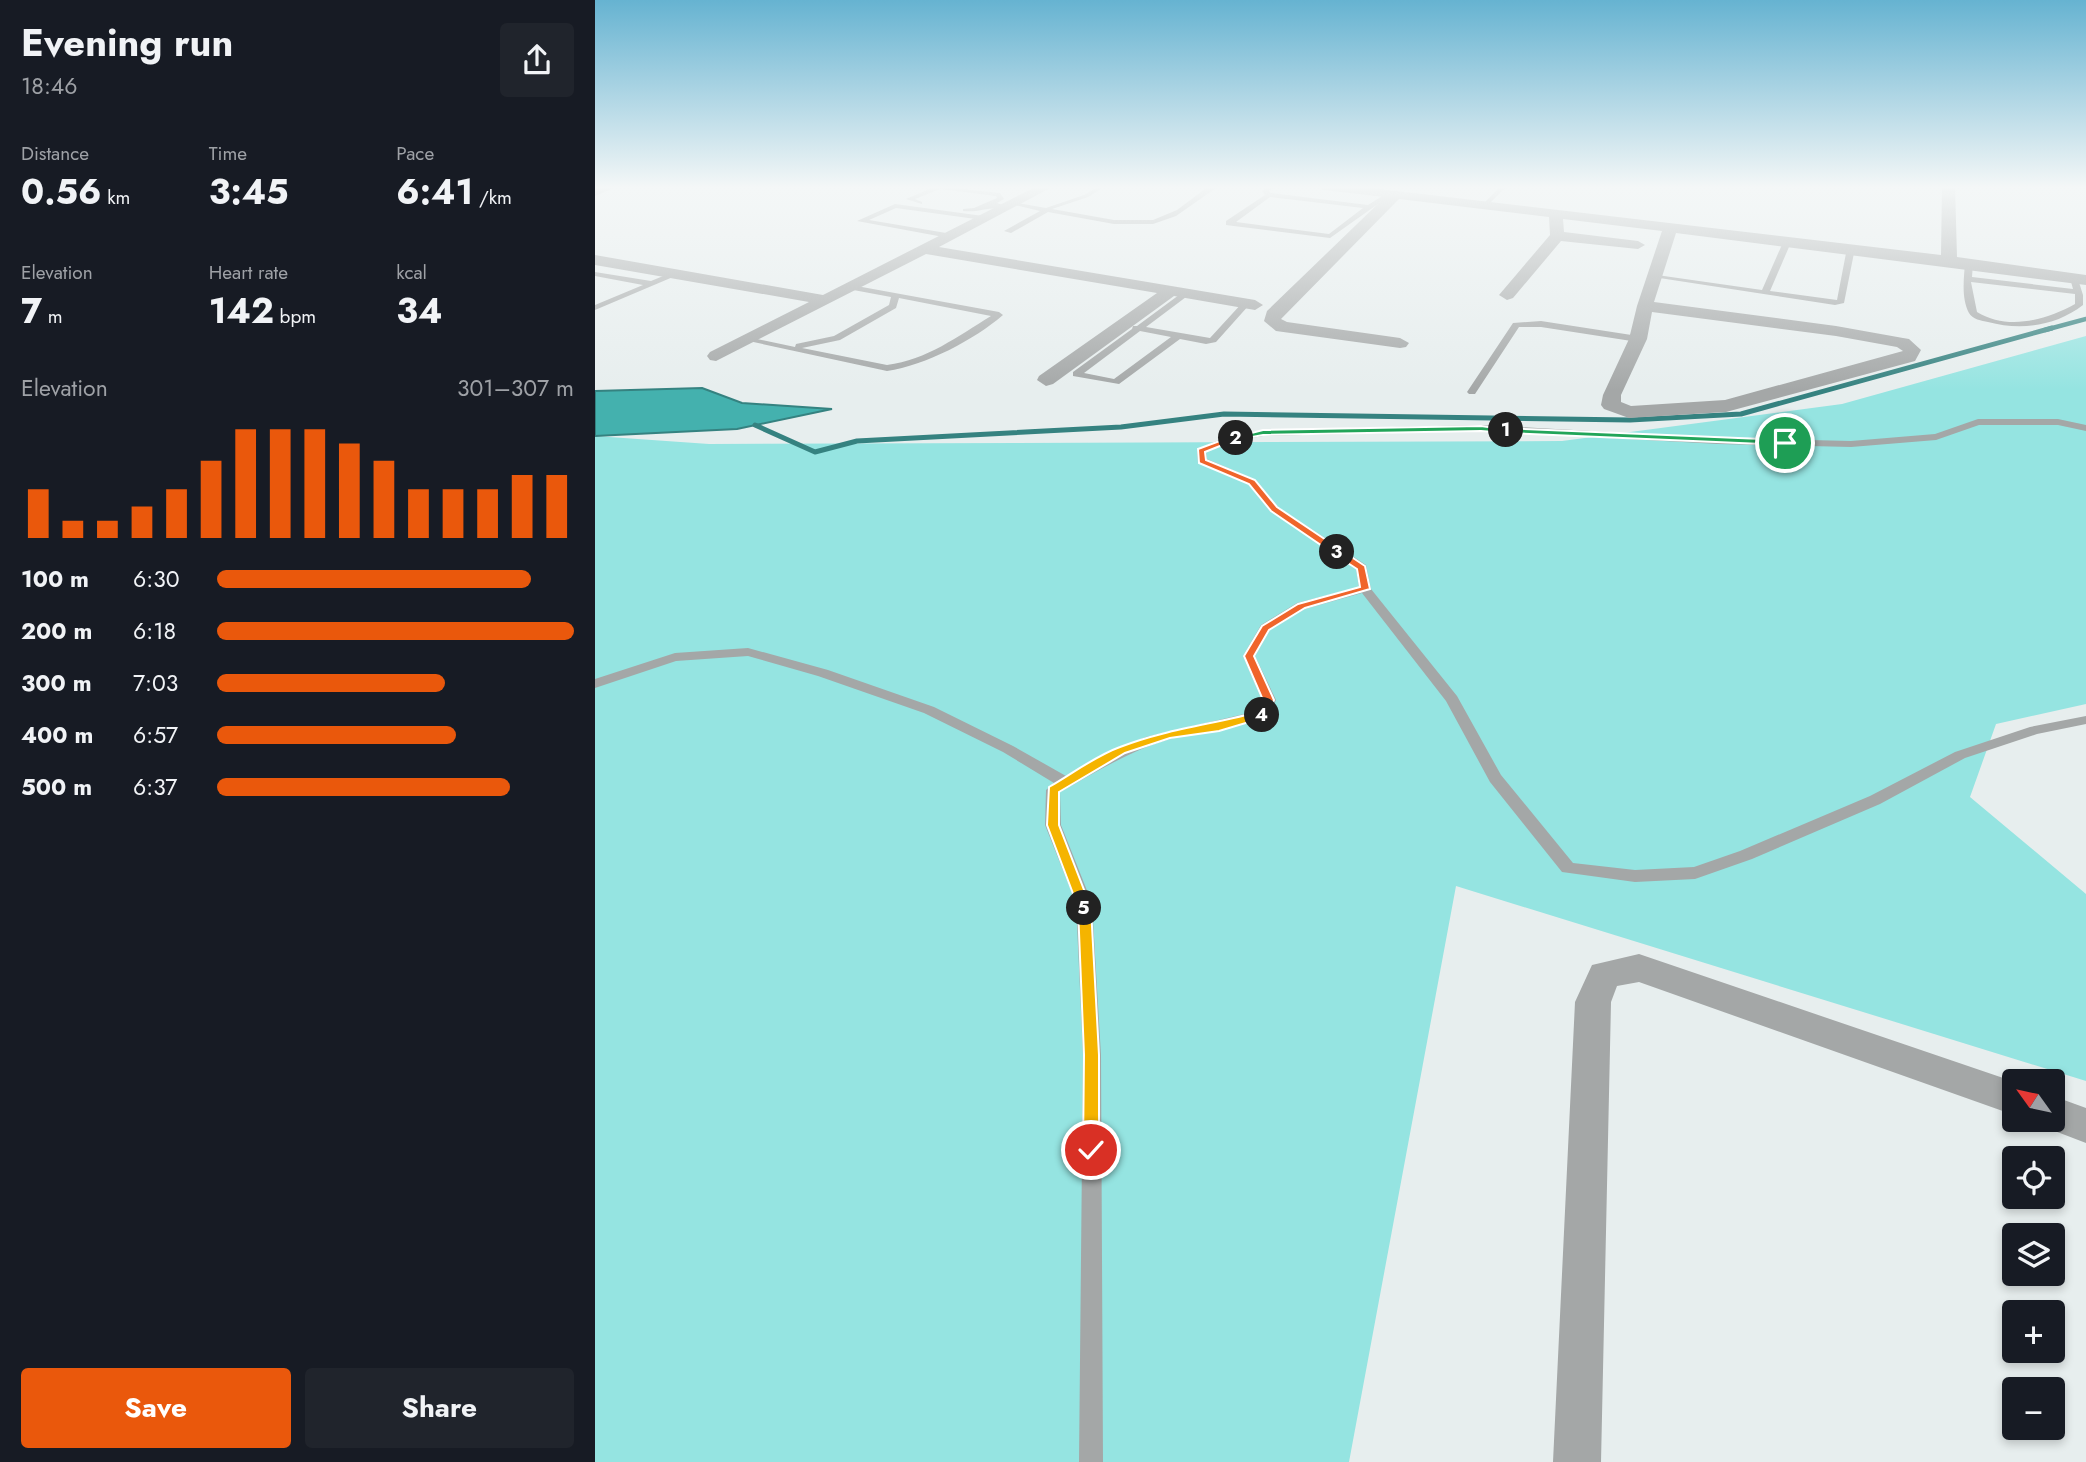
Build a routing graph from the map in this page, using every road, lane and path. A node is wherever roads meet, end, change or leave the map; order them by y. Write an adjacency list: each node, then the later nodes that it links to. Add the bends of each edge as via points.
1 (914, 254): 18 (street)
2 (955, 254): 19 (street)
3 (1328, 254): 31 (street, via 1272,321 1282,327)
4 (1542, 254): 21 (street)
5 (1663, 254): 15 (street)
6 (1782, 254): 20 (lane)
7 (1850, 254): 20 (lane, via 1841,301)
8 (1898, 254): 11 (street)
9 (1949, 254): 11 (street)
10 (595, 260): 14 (street)
11 (1949, 261): 12 (street)
12 (1969, 271): 17 (street); 17 (lane, via 1973,313 1986,320 2036,323 2079,306)
13 (595, 274): 16 (lane)
14 (676, 274): 16 (lane); 23 (street)
15 (1657, 277): 20 (lane); 25 (street)
16 (653, 284): 26 (lane)
17 (2079, 284)
18 (851, 287): 22 (lane); 23 (street)
19 (1178, 292): 24 (street); 27 (lane); 34 (street)
20 (1765, 293)
21 (1507, 295)
22 (895, 296): 32 (lane, via 893,306 837,338); 32 (lane, via 999,315 900,367)
23 (826, 300): 30 (street)
24 (1250, 304): 28 (lane, via 1213,340)
25 (1645, 306): 29 (street); 29 (street, via 1836,331 1903,343 1912,351 1909,358 1726,406 1629,412 1611,405 1612,395)
26 (595, 308)
27 (1136, 328): 28 (lane); 28 (lane, via 1076,373 1116,382)
28 (1178, 336)
29 (1638, 339): 35 (lane, via 1541,324 1516,325)
30 (748, 340): 32 (lane); 33 (street)
31 (1400, 343)
32 (780, 346)
33 (716, 356)
34 (1047, 380)
35 (1472, 392)
36 (2086, 428): 37 (lane, via 2058,422 1978,422 1936,437 1851,444 1481,428 1263,432 1201,451 1202,461 1252,482 1274,509 1362,568)
37 (1365, 589): 39 (lane, via 1452,699 1495,778 1568,868 1635,876 1695,873 1875,800 1960,755 2035,730); 40 (lane, via 1301,606 1265,628 1249,656 1269,700 1263,714 1168,735 1121,751)
38 (595, 684): 40 (lane, via 675,657 748,652 929,710)
39 (2086, 720)
40 (1066, 783): 44 (lane, via 1053,790 1053,825 1084,903 1092,1055)
41 (2002, 1093): 45 (street, via 1639,968 1605,975 1593,1002)
42 (2065, 1118): 43 (street)
43 (2086, 1126)
44 (1091, 1462)
45 (1577, 1462)

